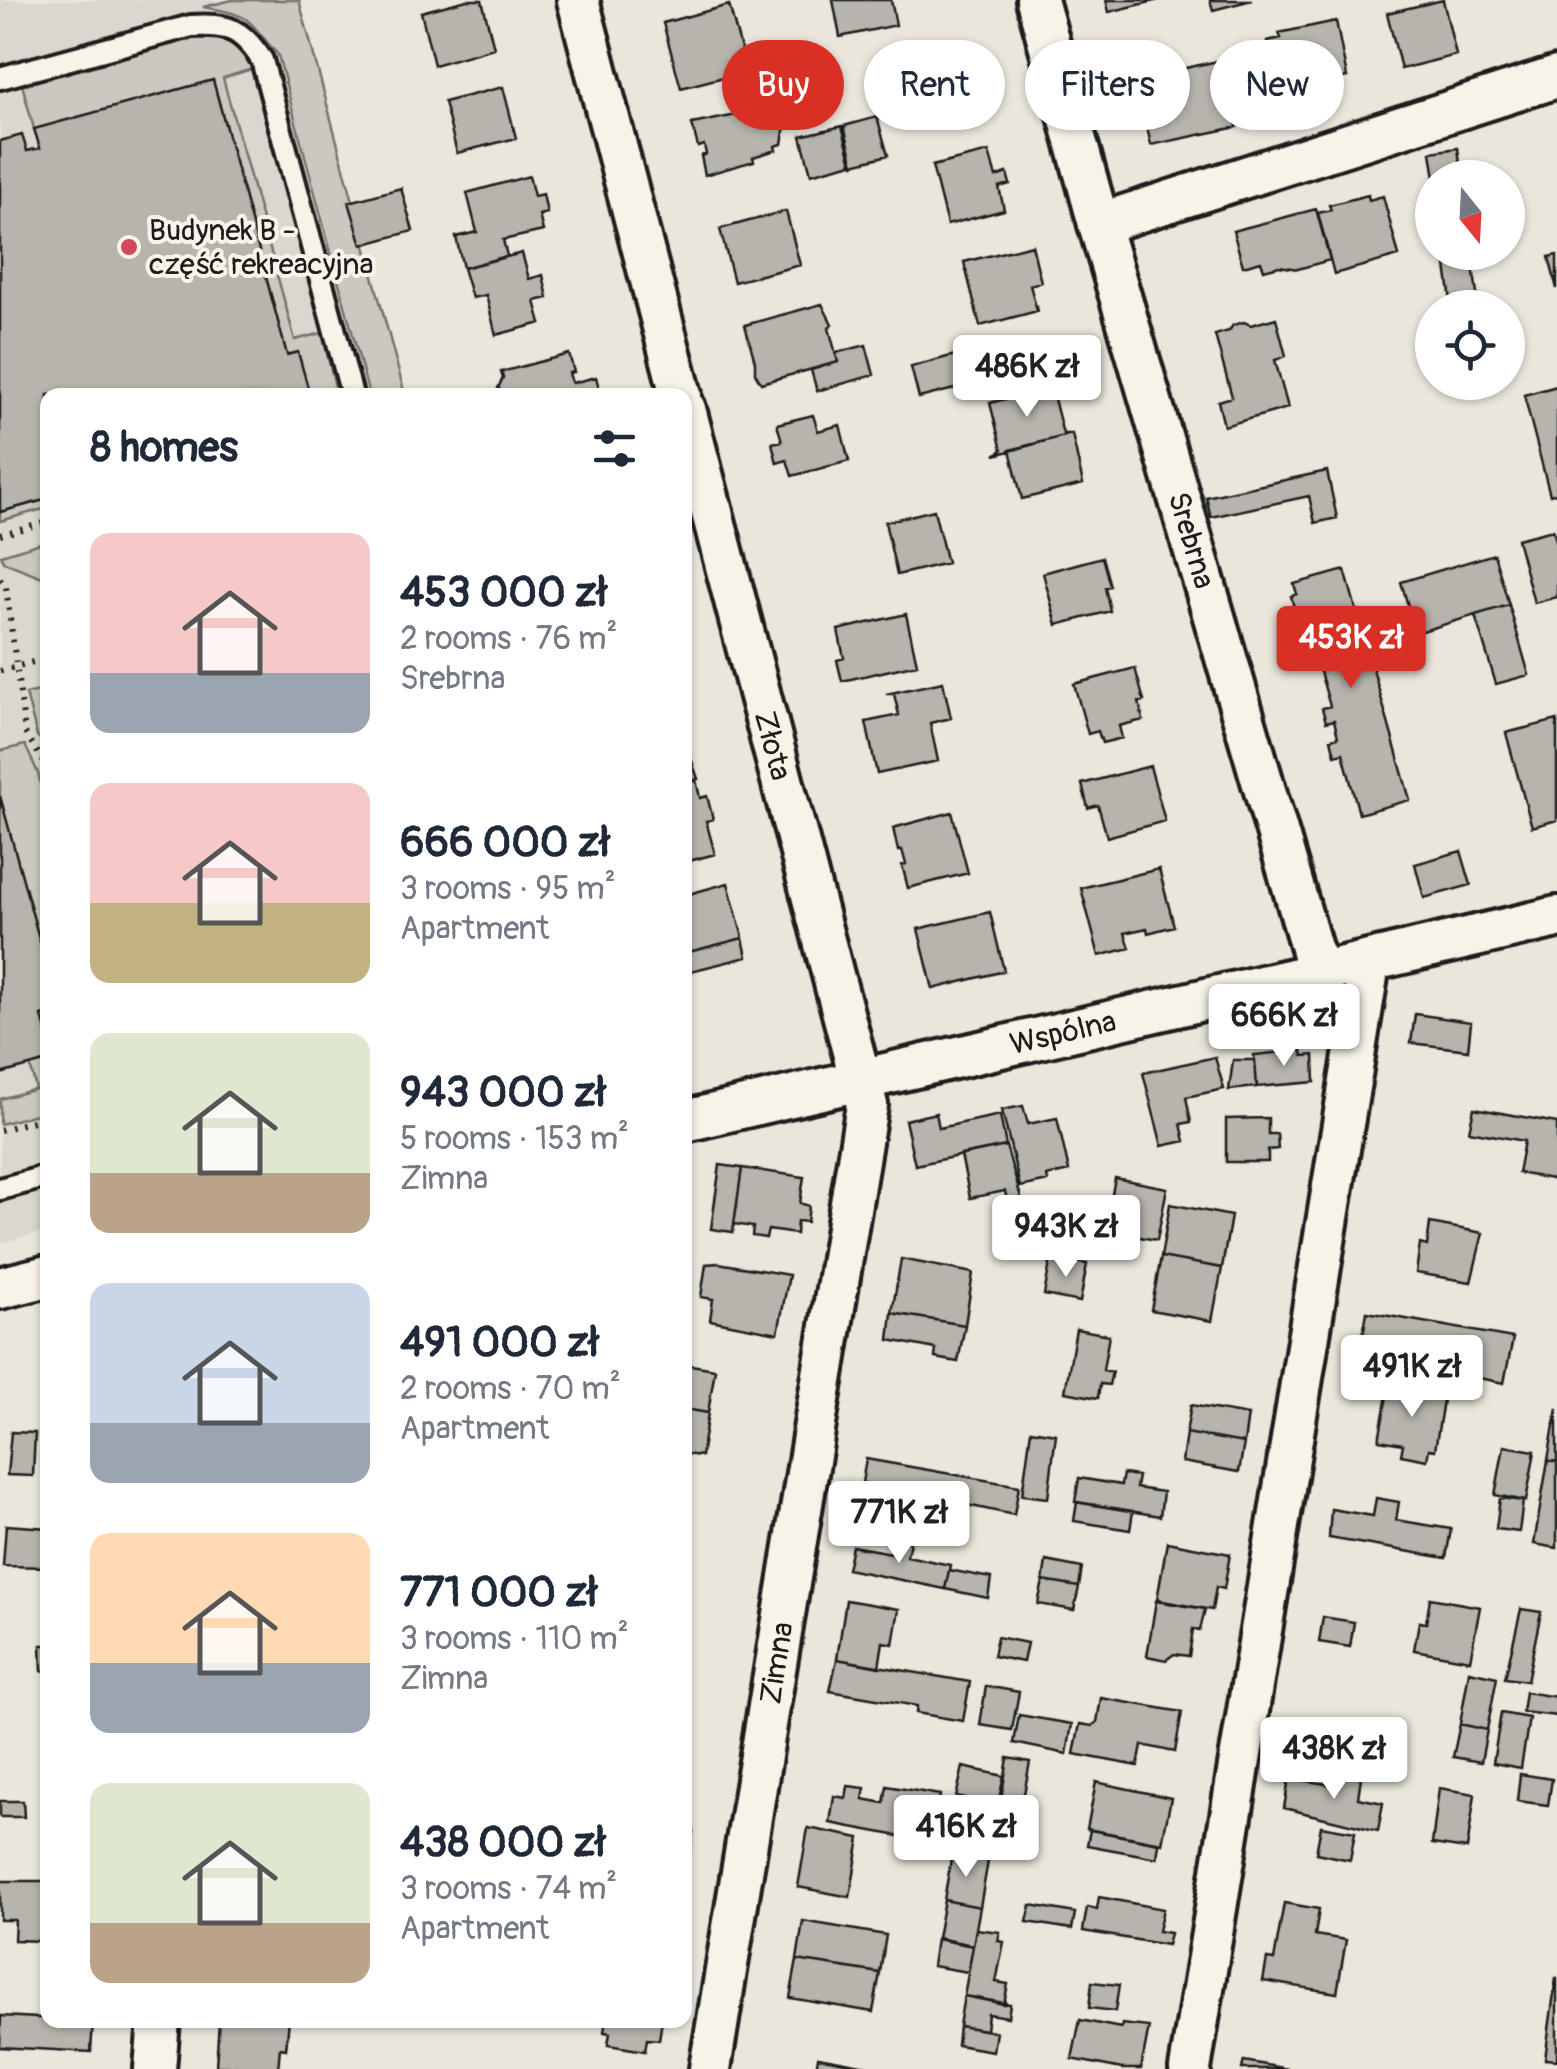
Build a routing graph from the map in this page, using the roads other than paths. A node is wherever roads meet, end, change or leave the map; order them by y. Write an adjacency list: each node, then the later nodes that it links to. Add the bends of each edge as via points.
1 (578, 0): 7 (street)
2 (1037, 0): 5 (street, Srebrna)
3 (1557, 76): 5 (street)
4 (0, 78): 6 (lane, via 191,26 221,24 248,38 262,60)
5 (1099, 224): 11 (street, Srebrna)
6 (350, 388)
7 (679, 388)
8 (692, 436): 12 (street, Złota)
9 (1557, 917): 10 (street, Wspólna)
10 (1369, 964): 11 (street, Wspólna); 21 (street)
11 (1319, 975): 12 (street, Wspólna)
12 (860, 1080): 13 (street, Wspólna); 20 (street, Zimna, via 867,1105 857,1172)
13 (692, 1120)
14 (40, 1178): 15 (lane)
15 (0, 1189)
16 (40, 1278): 17 (street)
17 (0, 1288)
18 (158, 2028): 19 (street)
19 (155, 2069)
20 (710, 2069)
21 (1190, 2069)

